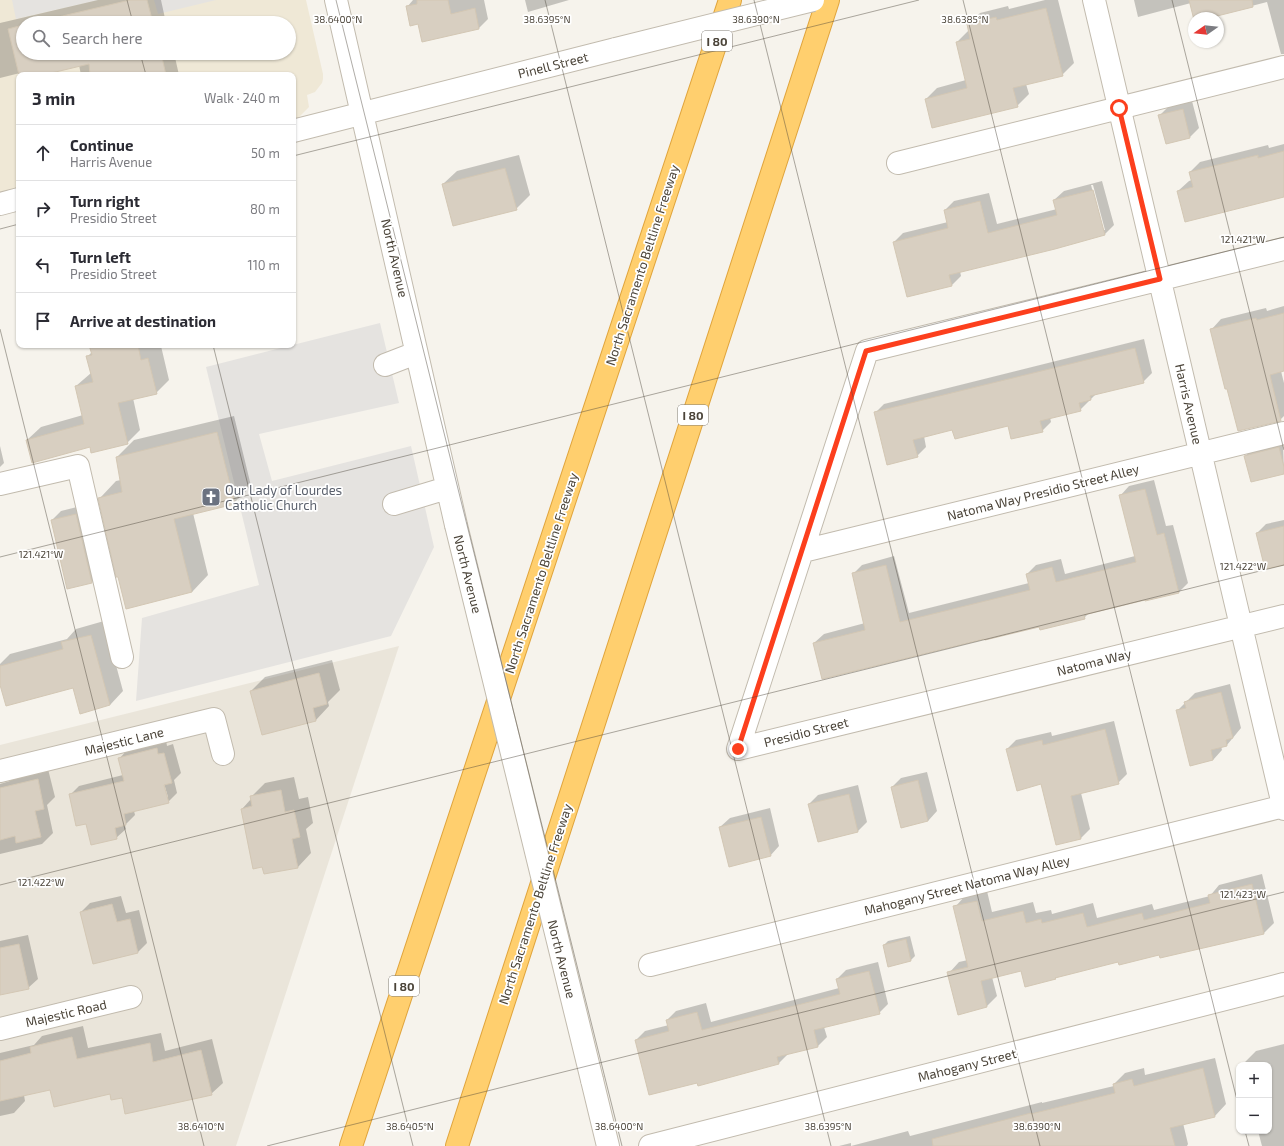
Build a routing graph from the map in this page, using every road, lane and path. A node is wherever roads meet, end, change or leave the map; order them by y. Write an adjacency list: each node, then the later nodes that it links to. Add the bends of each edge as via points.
1 (336, 0): 8 (street, North Avenue)
2 (730, 0): 34 (highway, North Sacramento Beltline Freeway / I 80)
3 (812, 0): 8 (street, Pinell Street, bridge)
4 (828, 0): 35 (highway, North Sacramento Beltline Freeway / I 80)
5 (1094, 0): 7 (street, Harris Avenue)
6 (1284, 67): 7 (street)
7 (1119, 108): 10 (street); 14 (street, Harris Avenue)
8 (362, 114): 9 (street, Pinell Street); 15 (street, North Avenue)
9 (296, 131)
10 (898, 163)
11 (16, 201): 12 (street)
12 (0, 204)
13 (1284, 249): 14 (street, Presidio Street)
14 (1160, 279): 18 (street, Harris Avenue); 22 (street, Presidio Street, via 866,351)
15 (416, 353): 16 (street); 20 (street, North Avenue)
16 (385, 365)
17 (1284, 433): 18 (street, Natoma Way Presidio Street Alley)
18 (1200, 453): 22 (street, Natoma Way Presidio Street Alley); 24 (street, Harris Avenue)
19 (0, 484): 25 (street, via 78,466)
20 (447, 488): 21 (street); 36 (street, North Avenue, bridge)
21 (394, 504)
22 (803, 551): 26 (street, Presidio Street, via 738,749)
23 (1284, 616): 24 (street, Natoma Way)
24 (1241, 626): 26 (street, Natoma Way); 29 (street, Harris Avenue)
25 (122, 657)
26 (905, 708)
27 (223, 754): 28 (street, Majestic Lane, via 214,719)
28 (0, 771)
29 (1284, 807): 30 (street, Mahogany Street Natoma Way Alley)
30 (650, 965)
31 (1284, 984): 37 (street, Mahogany Street)
32 (131, 997): 33 (street, Majestic Road)
33 (0, 1028)
34 (351, 1146)
35 (457, 1146)
36 (608, 1146)
37 (650, 1146)

